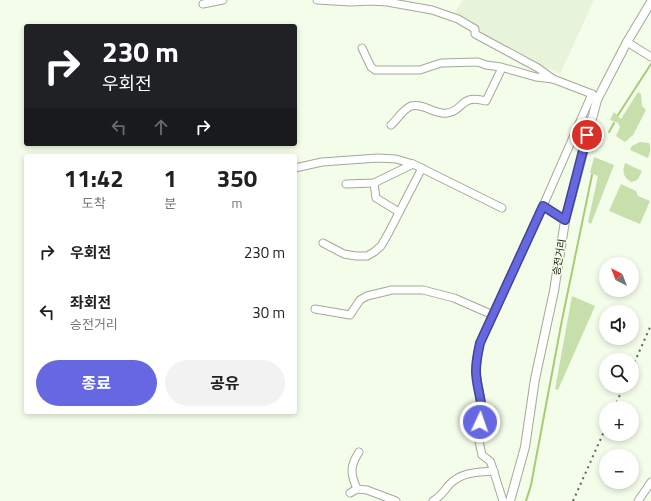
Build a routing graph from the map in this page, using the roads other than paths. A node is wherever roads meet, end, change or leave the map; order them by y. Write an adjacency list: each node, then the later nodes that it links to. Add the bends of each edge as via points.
1 (223, 0): 4 (street)
2 (317, 0): 9 (street, via 387,2 432,10 458,18 475,29 476,34)
3 (651, 2): 5 (main road, 승전거리)
4 (202, 4)
5 (628, 42): 7 (street); 10 (main road, 승전거리)
6 (362, 48): 8 (street, via 375,70 420,70 441,63 478,62)
7 (651, 56)
8 (502, 68): 9 (street, via 536,78); 11 (street, via 486,101 469,99 449,113 425,106 412,106 406,108)
9 (553, 79): 10 (street)
10 (594, 97): 17 (street); 20 (main road, 승전거리)
11 (391, 125)
12 (413, 164): 13 (street, via 396,159 378,158 322,162); 14 (street); 16 (street)
13 (297, 168)
14 (422, 168): 18 (street); 19 (street)
15 (346, 184): 16 (street)
16 (374, 184): 19 (street, via 376,198)
17 (543, 206): 20 (street); 23 (street)
18 (502, 208)
19 (399, 212): 21 (street, via 381,246 367,256 344,254)
20 (565, 220): 32 (main road, 승전거리, via 525,447)
21 (322, 243)
22 (315, 310): 23 (street, via 350,315 360,300 367,296 392,290 423,290 454,298)
23 (493, 315): 25 (street, via 480,343 476,372 482,409 477,432 482,454)
24 (359, 452): 27 (street, via 352,467 352,478)
25 (494, 471): 30 (street, via 461,475); 31 (street)
26 (651, 482): 33 (street)
27 (357, 489): 28 (street); 29 (street)
28 (350, 493)
29 (396, 501)
30 (433, 501)
31 (503, 501)
32 (510, 501)
33 (638, 501)

